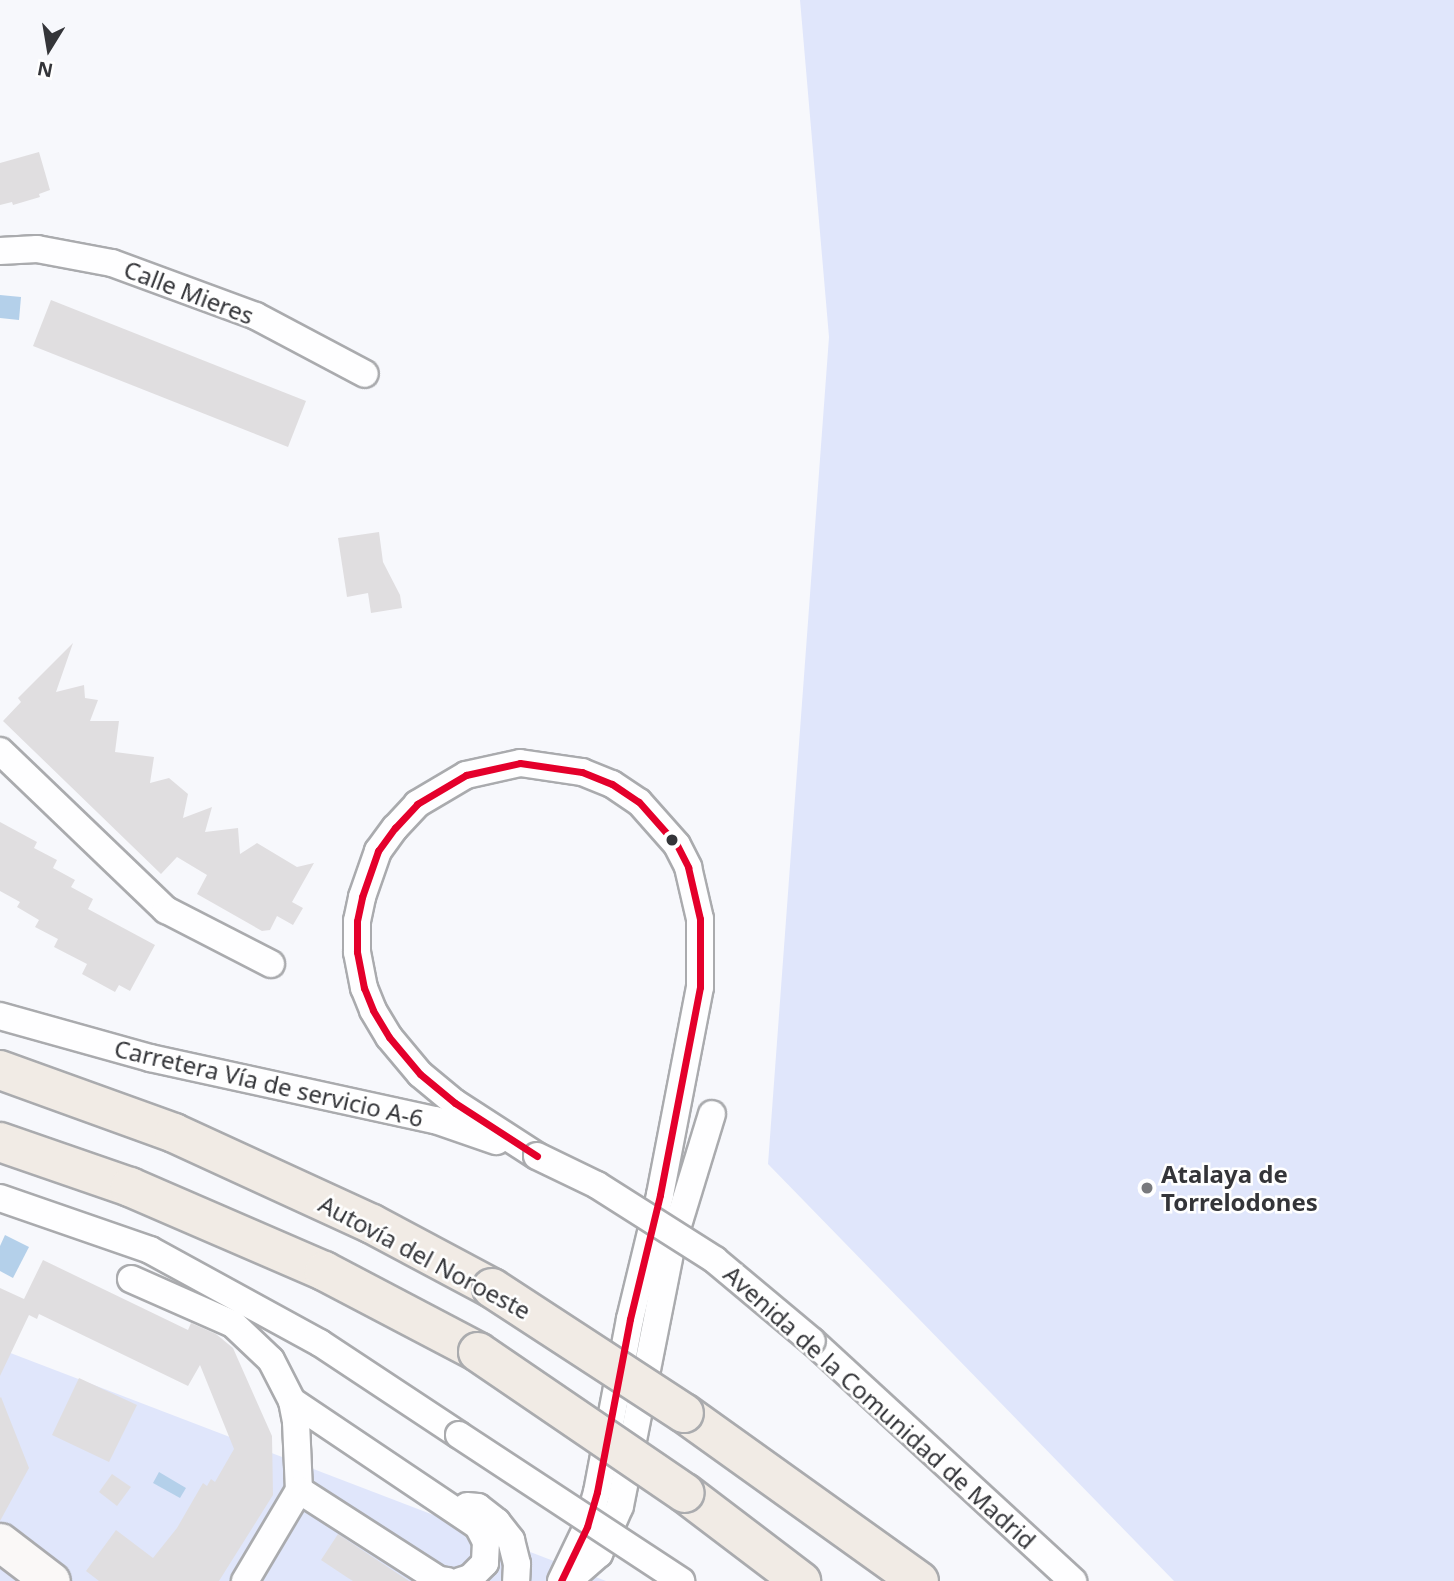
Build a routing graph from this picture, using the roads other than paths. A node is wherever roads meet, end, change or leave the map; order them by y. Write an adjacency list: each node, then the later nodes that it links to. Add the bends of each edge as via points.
1 (0, 251): 2 (street, Calle Mieres, via 37,249 112,263 256,316)
2 (365, 374)
3 (0, 751): 4 (street, via 166,910)
4 (271, 964)
5 (0, 1016): 9 (street, Carretera Vía de servicio A-6, via 150,1058 435,1120)
6 (0, 1070): 27 (highway, Autovía del Noroeste, bridge, via 174,1133 372,1224 492,1288 684,1413)
7 (712, 1114): 24 (street, via 671,1248 620,1506 599,1554)
8 (0, 1142): 26 (highway, bridge, via 130,1187 324,1271 478,1352 685,1493)
9 (537, 1156): 23 (street, via 455,1103 420,1074 373,1010 357,951 357,921 365,884 378,851 395,828 417,804 455,780 520,763 582,772 639,802 677,845 688,867 700,919 700,988 660,1195 597,1492 587,1527); 28 (street, Avenida de la Comunidad de Madrid, bridge, via 597,1185 715,1260 812,1341)
10 (0, 1198): 25 (street, bridge, via 150,1250 320,1343)
11 (131, 1279): 12 (street, via 233,1324 271,1360)
12 (292, 1401): 13 (street); 14 (street)
13 (299, 1490): 19 (street); 20 (street)
14 (448, 1503): 21 (street, via 478,1526 486,1542 485,1563); 22 (street, via 478,1507 497,1521 511,1540)
15 (0, 1542): 18 (street)
16 (0, 1568): 17 (street)
17 (18, 1581)
18 (51, 1581)
19 (245, 1581)
20 (447, 1581)
21 (460, 1581)
22 (516, 1581)
23 (561, 1581)
24 (568, 1581)
25 (681, 1581)
26 (801, 1581)
27 (919, 1581)
28 (1073, 1581)

